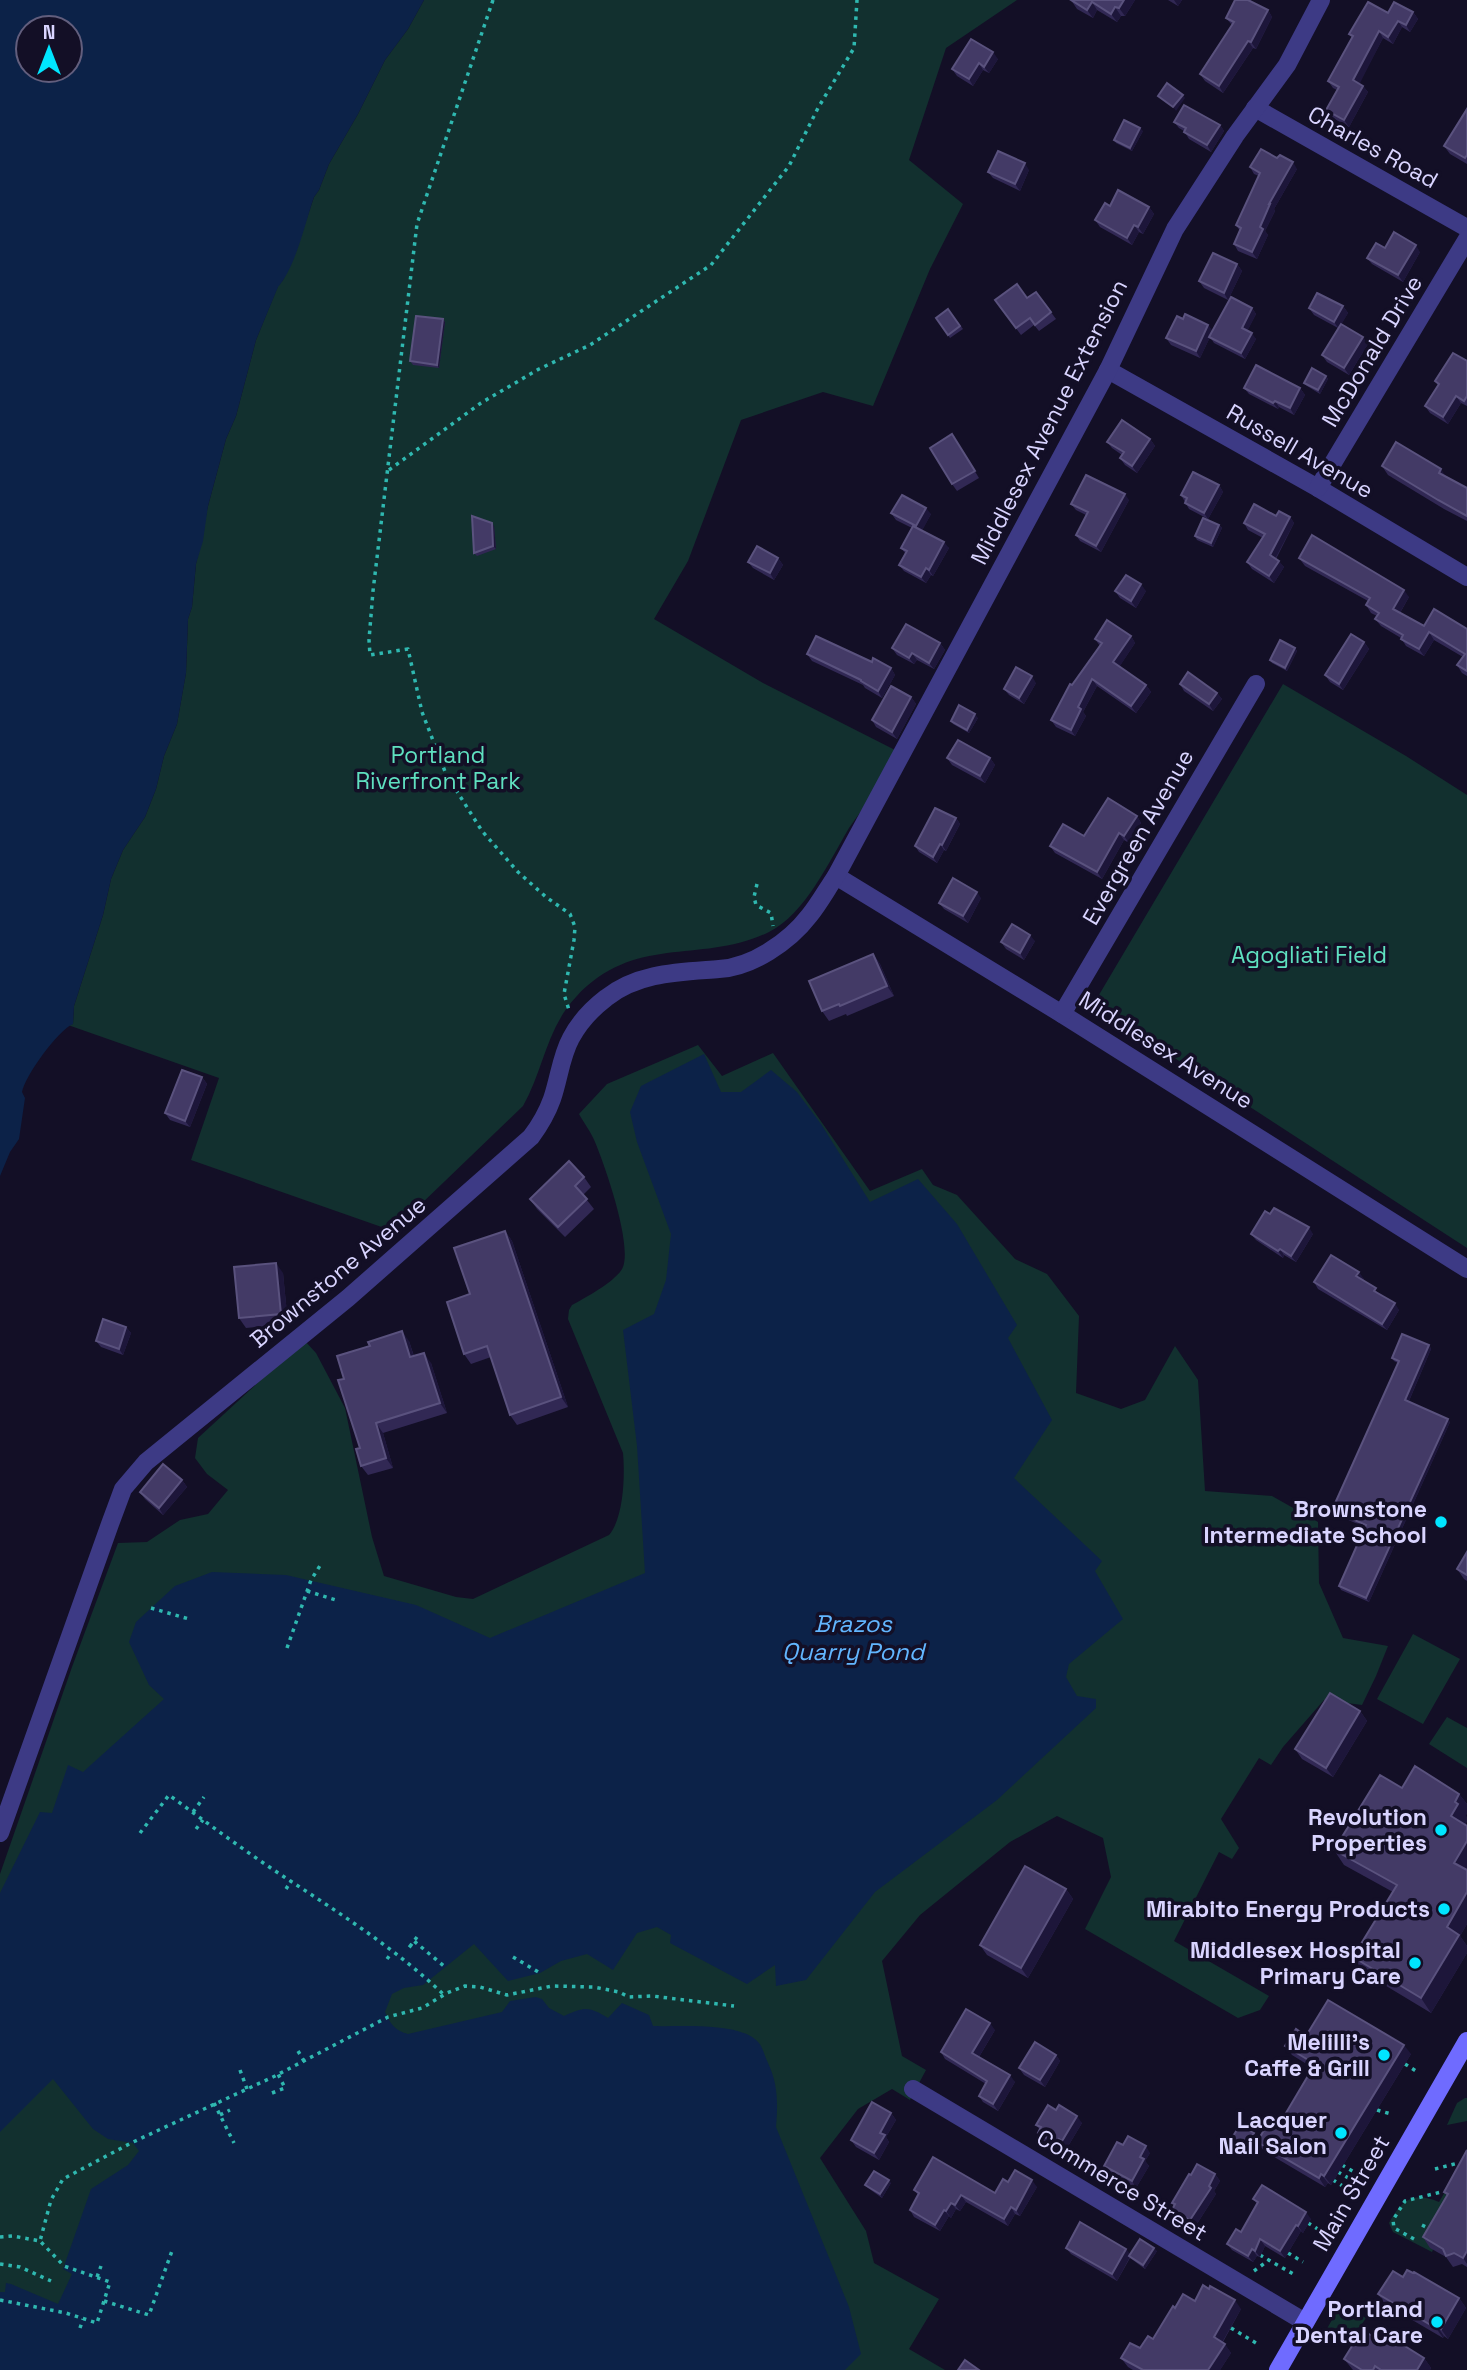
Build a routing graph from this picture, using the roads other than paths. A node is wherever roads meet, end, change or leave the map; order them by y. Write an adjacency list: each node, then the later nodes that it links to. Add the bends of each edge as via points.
1 (1321, 0): 2 (street, Middlesex Avenue Extension, via 1287,65)
2 (1255, 108): 3 (street, Charles Road); 5 (street, Middlesex Avenue Extension, via 1175,229)
3 (1467, 228)
4 (1467, 239): 6 (street, McDonald Drive)
5 (1108, 370): 6 (street, Russell Avenue); 9 (street, Middlesex Avenue Extension)
6 (1318, 488): 7 (street, Russell Avenue)
7 (1467, 577)
8 (1256, 684): 10 (street, Evergreen Avenue)
9 (836, 876): 10 (street, Middlesex Avenue); 12 (street, Brownstone Avenue, via 809,917 759,957 733,967 645,979 608,996 570,1038 550,1105 531,1137 348,1298 134,1476 114,1512)
10 (1062, 1014): 11 (street, Middlesex Avenue)
11 (1467, 1269)
12 (0, 1833)
13 (1467, 2041): 15 (main road, Main Street)
14 (913, 2089): 15 (street, Commerce Street)
15 (1305, 2322): 16 (main road, Main Street)
16 (1278, 2370)

